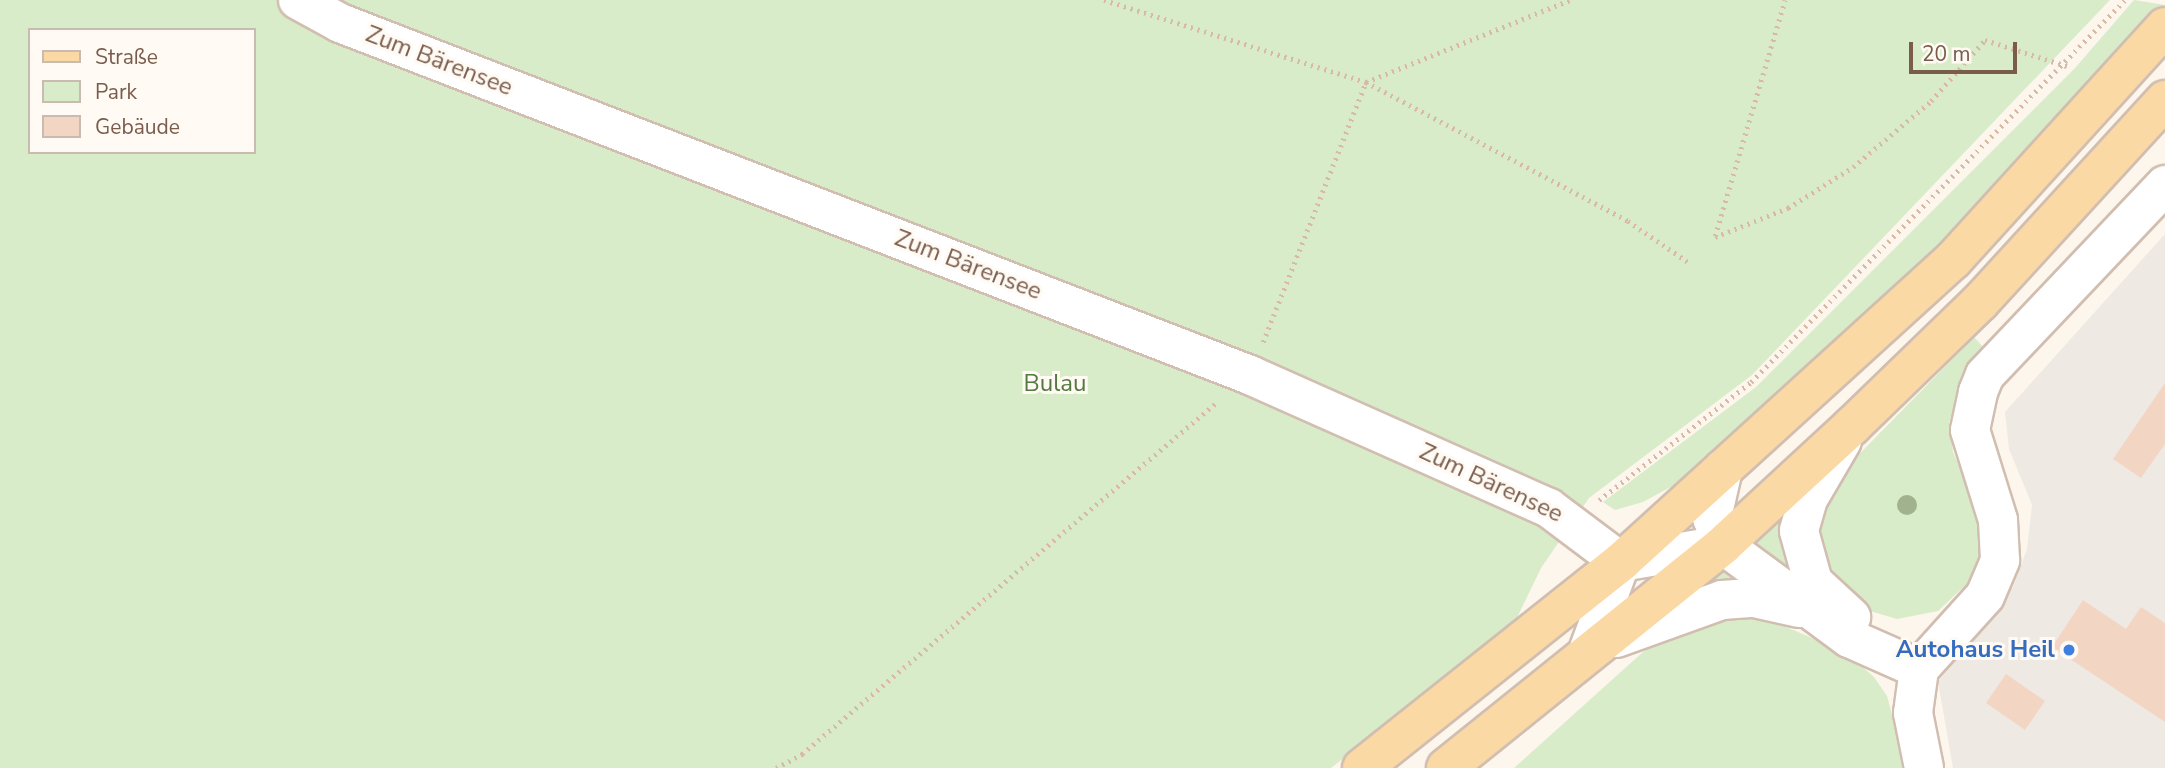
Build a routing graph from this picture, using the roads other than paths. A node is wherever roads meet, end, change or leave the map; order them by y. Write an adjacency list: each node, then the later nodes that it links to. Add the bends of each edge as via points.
1 (298, 0): 8 (street, Zum Bärensee, via 340,23 1250,375 1583,527)
2 (2165, 27): 6 (main road, via 1953,260)
3 (2165, 100): 5 (main road, via 1980,302)
4 (2165, 185): 11 (street, via 1985,375 1970,430 1998,520 2000,560 1985,596)
5 (1852, 426): 7 (main road); 11 (street, via 1808,499 1800,548 1813,582 1829,600)
6 (1723, 469): 7 (street, via 1712,518); 8 (main road)
7 (1723, 545): 8 (street); 9 (street); 10 (main road)
8 (1621, 562): 10 (street); 12 (main road)
9 (1804, 609): 10 (street, via 1754,598 1721,600 1659,618); 11 (street, via 1880,655)
10 (1588, 651): 13 (main road)
11 (1919, 670): 14 (street, via 1913,713)
12 (1362, 768)
13 (1447, 768)
14 (1924, 768)

